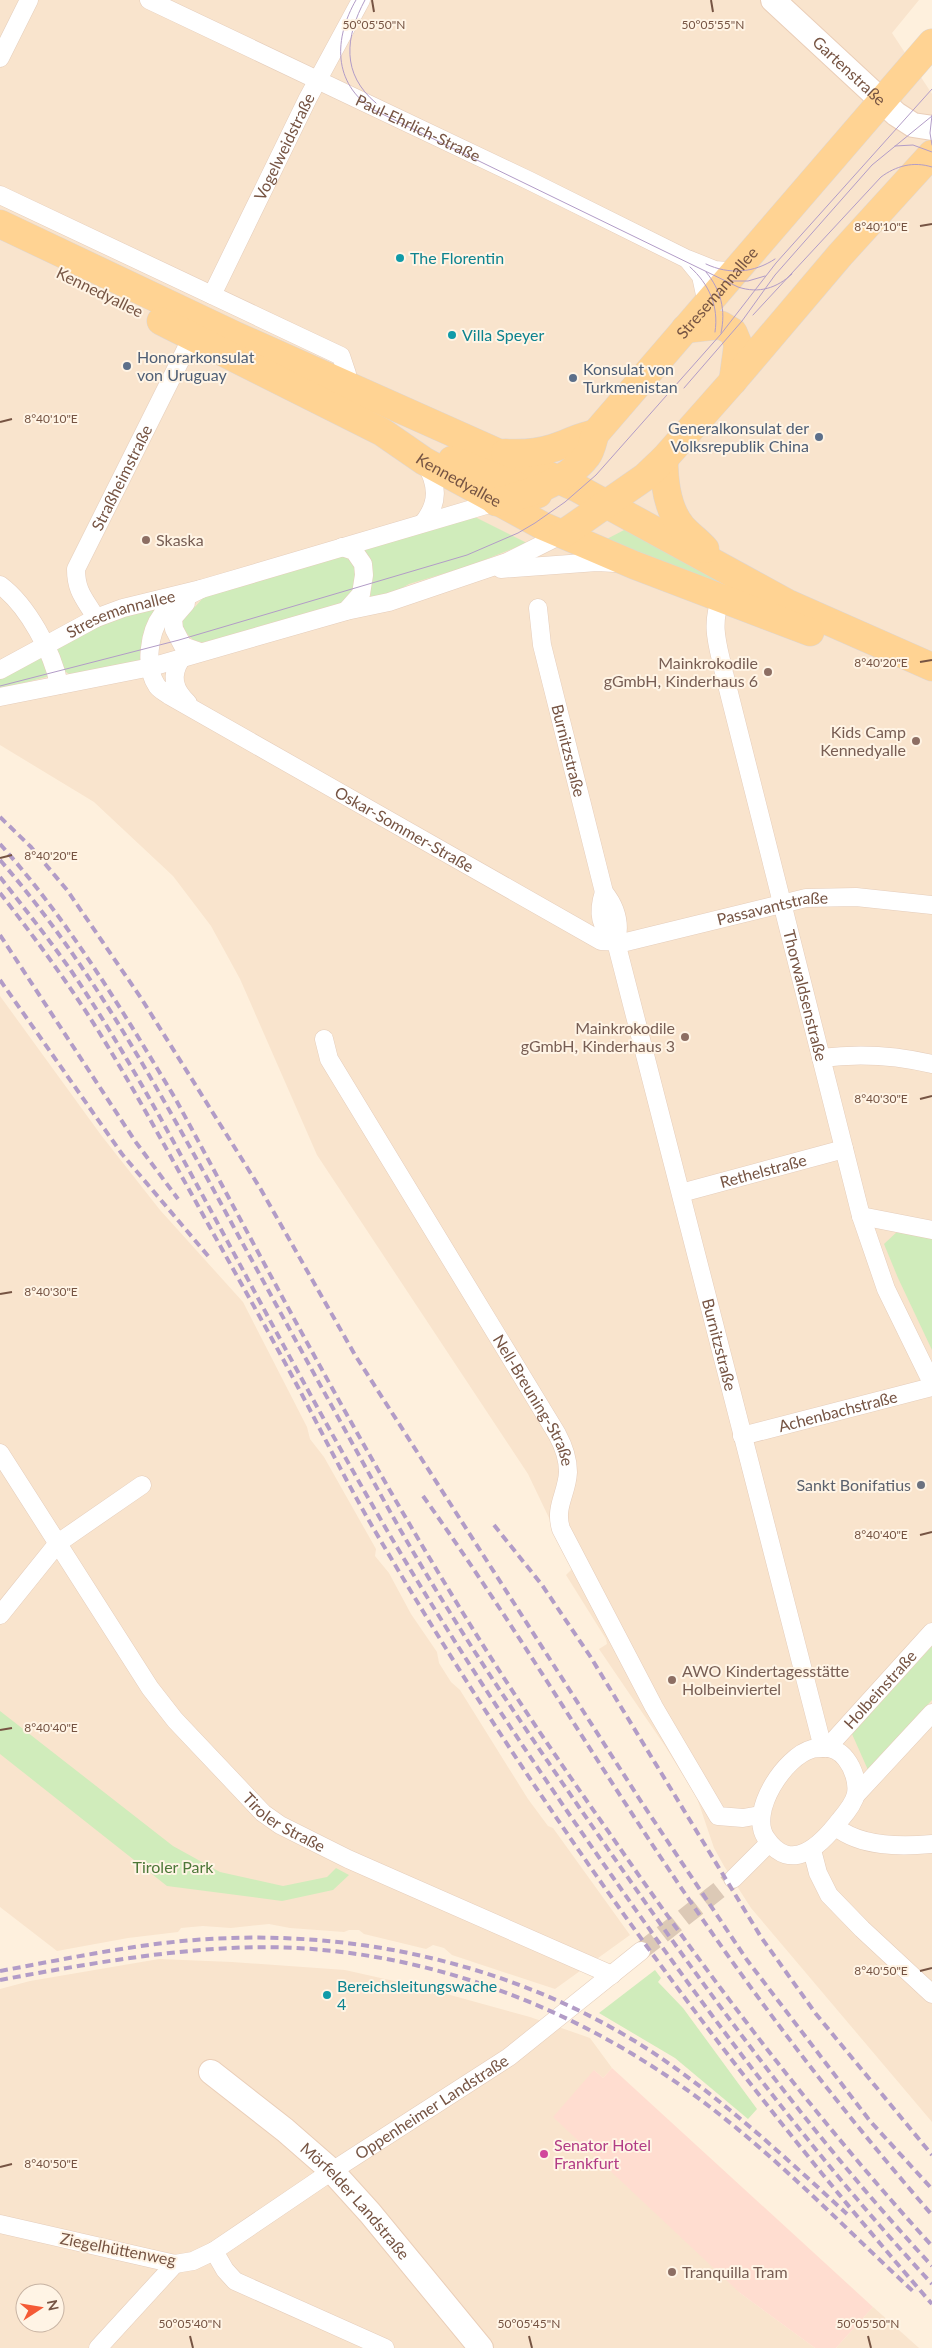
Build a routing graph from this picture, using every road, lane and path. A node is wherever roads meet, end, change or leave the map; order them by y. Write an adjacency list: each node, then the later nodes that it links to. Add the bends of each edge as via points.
1 (29, 0): 6 (street)
2 (149, 0): 7 (street, Paul-Ehrlich-Straße)
3 (362, 0): 7 (street, Vogelweidstraße)
4 (773, 0): 8 (main road, Gartenstraße)
5 (932, 43): 8 (main road, Stresemannallee)
6 (0, 58)
7 (317, 81): 14 (street, Paul-Ehrlich-Straße); 16 (street, Vogelweidstraße)
8 (881, 102): 9 (main road, Gartenstraße, via 907,122); 15 (main road, Stresemannallee)
9 (932, 128)
10 (932, 154): 20 (main road, via 833,262)
11 (0, 195): 16 (street)
12 (0, 224): 21 (main road, Kennedyallee)
13 (0, 244): 19 (main road, Kennedyallee)
14 (686, 258): 15 (street, Paul-Ehrlich-Straße, via 715,270); 17 (street, Paul-Ehrlich-Straße, via 701,276)
15 (736, 272): 17 (main road, Stresemannallee)
16 (212, 295): 21 (street, via 341,356 347,374)
17 (707, 304): 18 (main road, Stresemannallee)
18 (685, 329): 20 (main road, via 726,326 736,335 738,344); 23 (main road, Stresemannallee)
19 (192, 336): 22 (main road, Kennedyallee); 42 (street, Straßheimstraße, via 76,569 84,602)
20 (733, 381): 25 (main road)
21 (346, 385): 24 (main road, Kennedyallee)
22 (382, 432): 26 (main road, Kennedyallee); 28 (main road)
23 (595, 434): 24 (main road, via 525,454); 27 (main road, Stresemannallee, via 588,455)
24 (500, 453): 27 (main road, Kennedyallee)
25 (664, 459): 30 (main road); 35 (main road, via 664,480 674,515)
26 (424, 461): 29 (main road, Kennedyallee); 31 (street, via 434,480 436,497)
27 (558, 479): 28 (main road, Stresemannallee); 30 (main road, Kennedyallee)
28 (534, 492): 29 (main road, Stresemannallee); 30 (main road, via 573,505)
29 (496, 502): 31 (street, Stresemannallee); 32 (main road, Kennedyallee)
30 (608, 504): 32 (main road); 35 (main road, Kennedyallee)
31 (423, 523): 33 (street, Stresemannallee)
32 (562, 534): 34 (main road, Kennedyallee); 36 (street)
33 (342, 548): 38 (street, Stresemannallee); 41 (street, via 354,551 363,564 364,575 361,594)
34 (634, 565): 36 (street, via 597,562); 39 (main road, Kennedyallee)
35 (724, 569): 47 (main road, Kennedyallee, via 787,603)
36 (486, 570): 41 (street, via 389,602)
37 (0, 585): 43 (street, via 23,609)
38 (201, 589): 42 (street, Stresemannallee, via 149,600); 44 (street, Stresemannallee, via 174,618 174,629 183,646); 46 (street, Stresemannallee, via 162,613 153,631)
39 (721, 598): 49 (main road, Kennedyallee); 53 (street, Thorwaldsenstraße, via 715,614 715,628)
40 (538, 608): 55 (street, Burnitzstraße, via 542,646 604,892 614,904 619,930)
41 (346, 611): 44 (street)
42 (96, 618): 43 (street, Stresemannallee)
43 (44, 645): 48 (street, Stresemannallee); 50 (street, via 56,671)
44 (200, 652): 45 (street)
45 (181, 659): 46 (street); 52 (street, Oskar-Sommer-Straße, via 176,668 175,686 178,694)
46 (151, 667): 50 (street); 52 (street, Oskar-Sommer-Straße, via 157,686)
47 (932, 667)
48 (0, 670)
49 (932, 682)
50 (58, 685): 51 (street)
51 (0, 697)
52 (194, 708): 55 (street, Oskar-Sommer-Straße, via 601,940)
53 (784, 902): 54 (street, Passavantstraße, via 856,897); 55 (street, Passavantstraße); 57 (street, Thorwaldsenstraße)
54 (932, 905)
55 (616, 942): 60 (street, Burnitzstraße)
56 (324, 1039): 76 (street, Nell-Breuning-Straße, via 329,1059 563,1446 568,1471 558,1508 561,1529 654,1706 718,1816 743,1818)
57 (821, 1058): 58 (street, via 868,1055); 59 (street, Thorwaldsenstraße)
58 (932, 1064)
59 (844, 1149): 60 (street, Rethelstraße); 61 (street, Thorwaldsenstraße)
60 (681, 1193): 65 (street, Burnitzstraße)
61 (861, 1216): 62 (street); 63 (street, Thorwaldsenstraße, via 886,1289)
62 (932, 1230)
63 (932, 1383)
64 (932, 1387): 65 (street, Achenbachstraße)
65 (742, 1436): 71 (street, Burnitzstraße)
66 (0, 1454): 68 (street, Tiroler Straße)
67 (142, 1485): 68 (street)
68 (58, 1543): 69 (street); 83 (street, Tiroler Straße, via 150,1688 175,1720 263,1813 348,1859)
69 (0, 1615)
70 (932, 1632): 73 (street, Holbeinstraße)
71 (813, 1713): 73 (street, via 828,1724 838,1725); 74 (street, Burnitzstraße)
72 (932, 1713): 75 (street)
73 (854, 1718): 74 (street, Holbeinstraße)
74 (825, 1748): 75 (street, via 841,1753 850,1763 855,1776); 76 (street, via 811,1749 794,1760 774,1782)
75 (856, 1795): 77 (street)
76 (760, 1815): 78 (street)
77 (836, 1826): 79 (street, via 855,1839 903,1846); 80 (street)
78 (769, 1843): 80 (street, via 786,1854); 81 (street)
79 (932, 1844)
80 (812, 1850): 84 (street, via 818,1873 829,1895)
81 (733, 1880)
82 (641, 1951): 83 (street, Oppenheimer Landstraße)
83 (612, 1975): 86 (street, Oppenheimer Landstraße, via 509,2057)
84 (932, 1994)
85 (211, 2072): 86 (main road, Mörfelder Landstraße)
86 (332, 2171): 88 (street, Oppenheimer Landstraße); 92 (main road, Mörfelder Landstraße)
87 (0, 2224): 89 (street, Ziegelhüttenweg)
88 (214, 2251): 89 (street, Ziegelhüttenweg, via 193,2261); 91 (street, via 235,2281)
89 (175, 2264): 90 (street)
90 (98, 2348)
91 (385, 2348)
92 (481, 2348)

